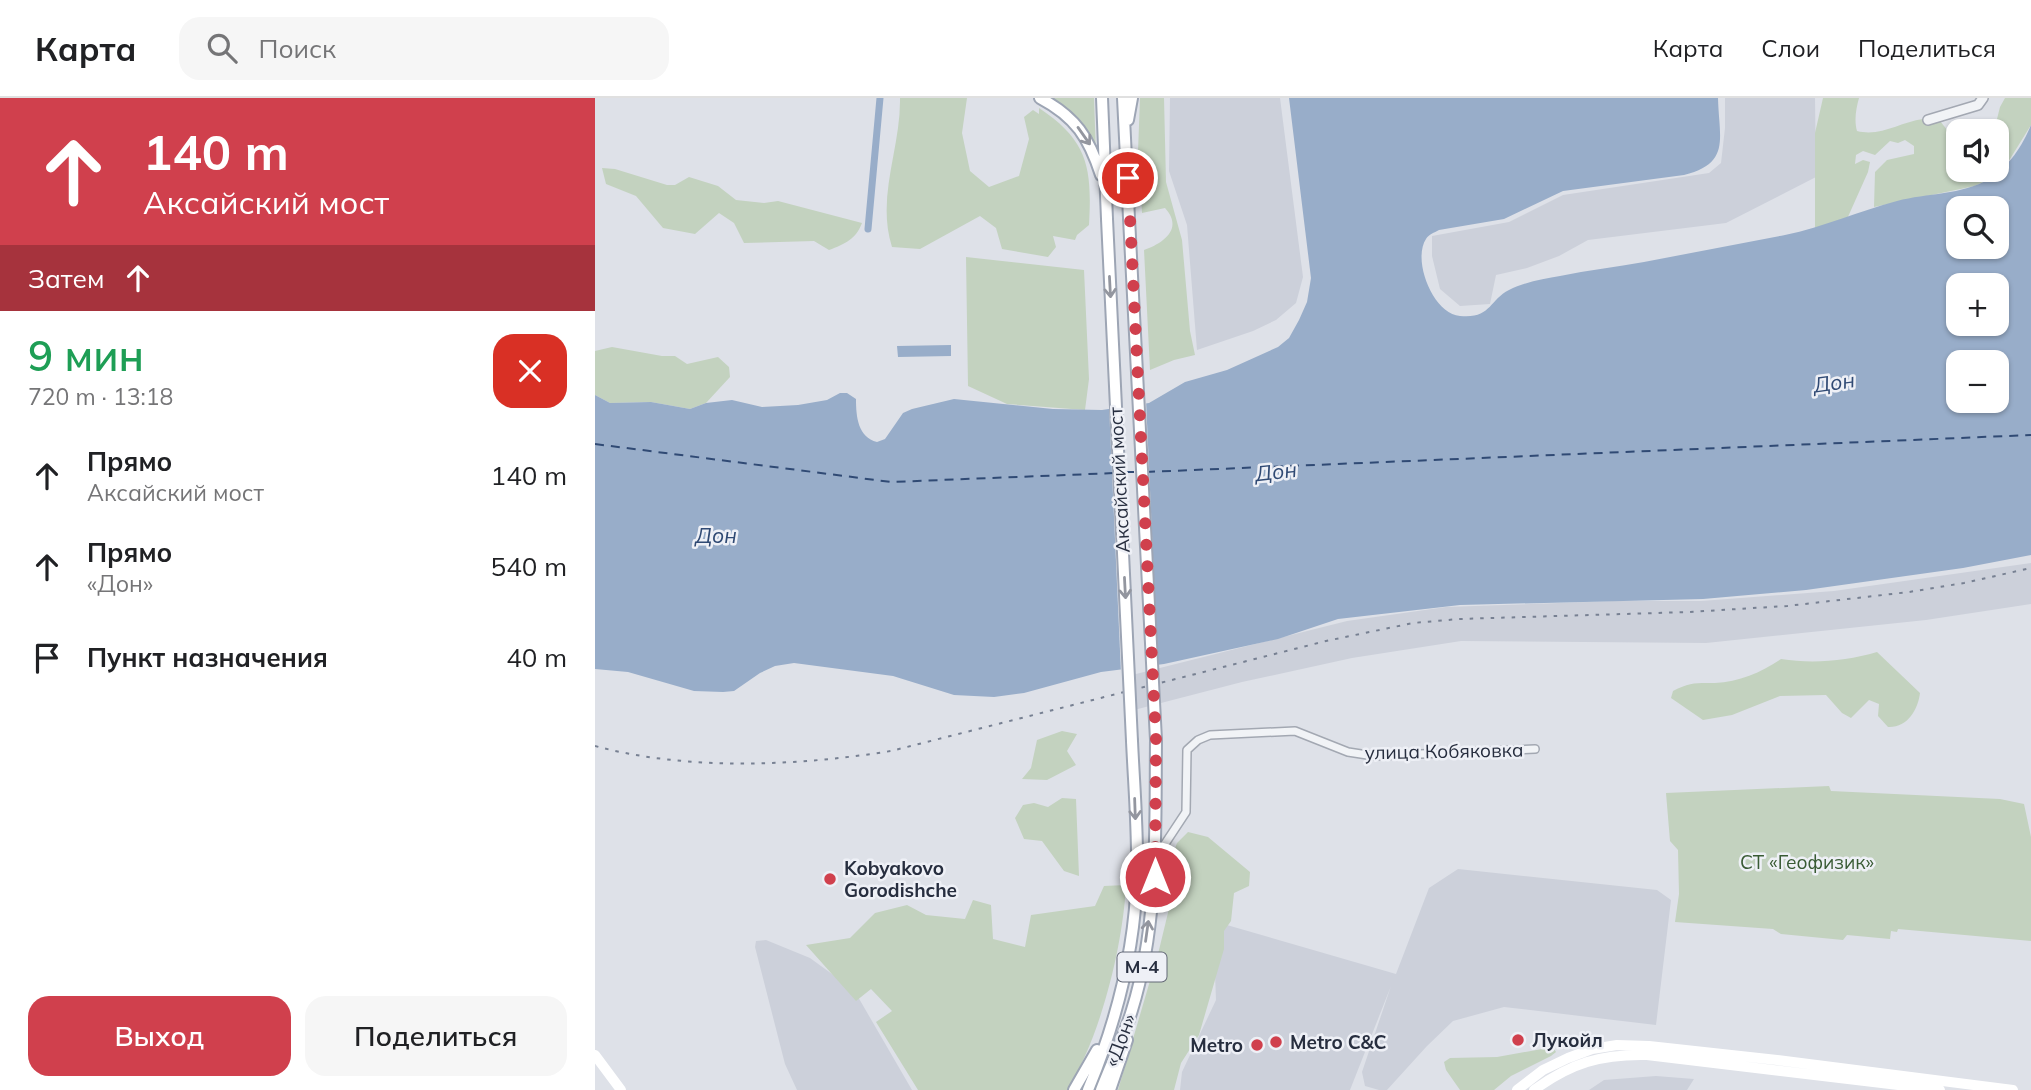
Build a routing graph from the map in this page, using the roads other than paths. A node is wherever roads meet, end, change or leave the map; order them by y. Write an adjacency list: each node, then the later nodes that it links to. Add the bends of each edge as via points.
1 (1040, 98): 8 (main road, one-way to 8, via 1065,114 1083,134)
2 (1102, 98): 8 (main road, М-4)
3 (1122, 98): 7 (main road, М-4)
4 (1132, 98): 7 (main road)
5 (1983, 98): 6 (street, via 1979,105)
6 (1928, 120)
7 (1126, 134): 9 (main road, Аксайский мост / М-4, bridge)
8 (1105, 189): 10 (main road, Аксайский мост / М-4, one-way to 10, bridge)
9 (1156, 740): 12 (main road, «Дон» / М-4)
10 (1132, 741): 13 (main road, «Дон» / М-4, one-way to 13, via 1137,876 1129,961)
11 (1535, 749): 12 (street, улица Кобяковка, via 1374,756 1295,731 1210,735 1187,750 1186,812)
12 (1155, 860): 14 (main road, «Дон» / М-4, one-way to 12)
13 (1120, 992): 18 (main road, via 1097,1050); 19 (main road, «Дон» / М-4)
14 (1132, 1011): 20 (main road, «Дон» / М-4); 21 (main road)
15 (1623, 1050): 22 (main road, via 1592,1049 1568,1058); 23 (main road, via 1594,1058); 24 (main road); 25 (main road, via 1763,1059)
16 (595, 1055): 17 (main road)
17 (621, 1090)
18 (1074, 1090)
19 (1088, 1090)
20 (1101, 1090)
21 (1110, 1090)
22 (1517, 1090)
23 (1534, 1090)
24 (1941, 1090)
25 (2013, 1090)

